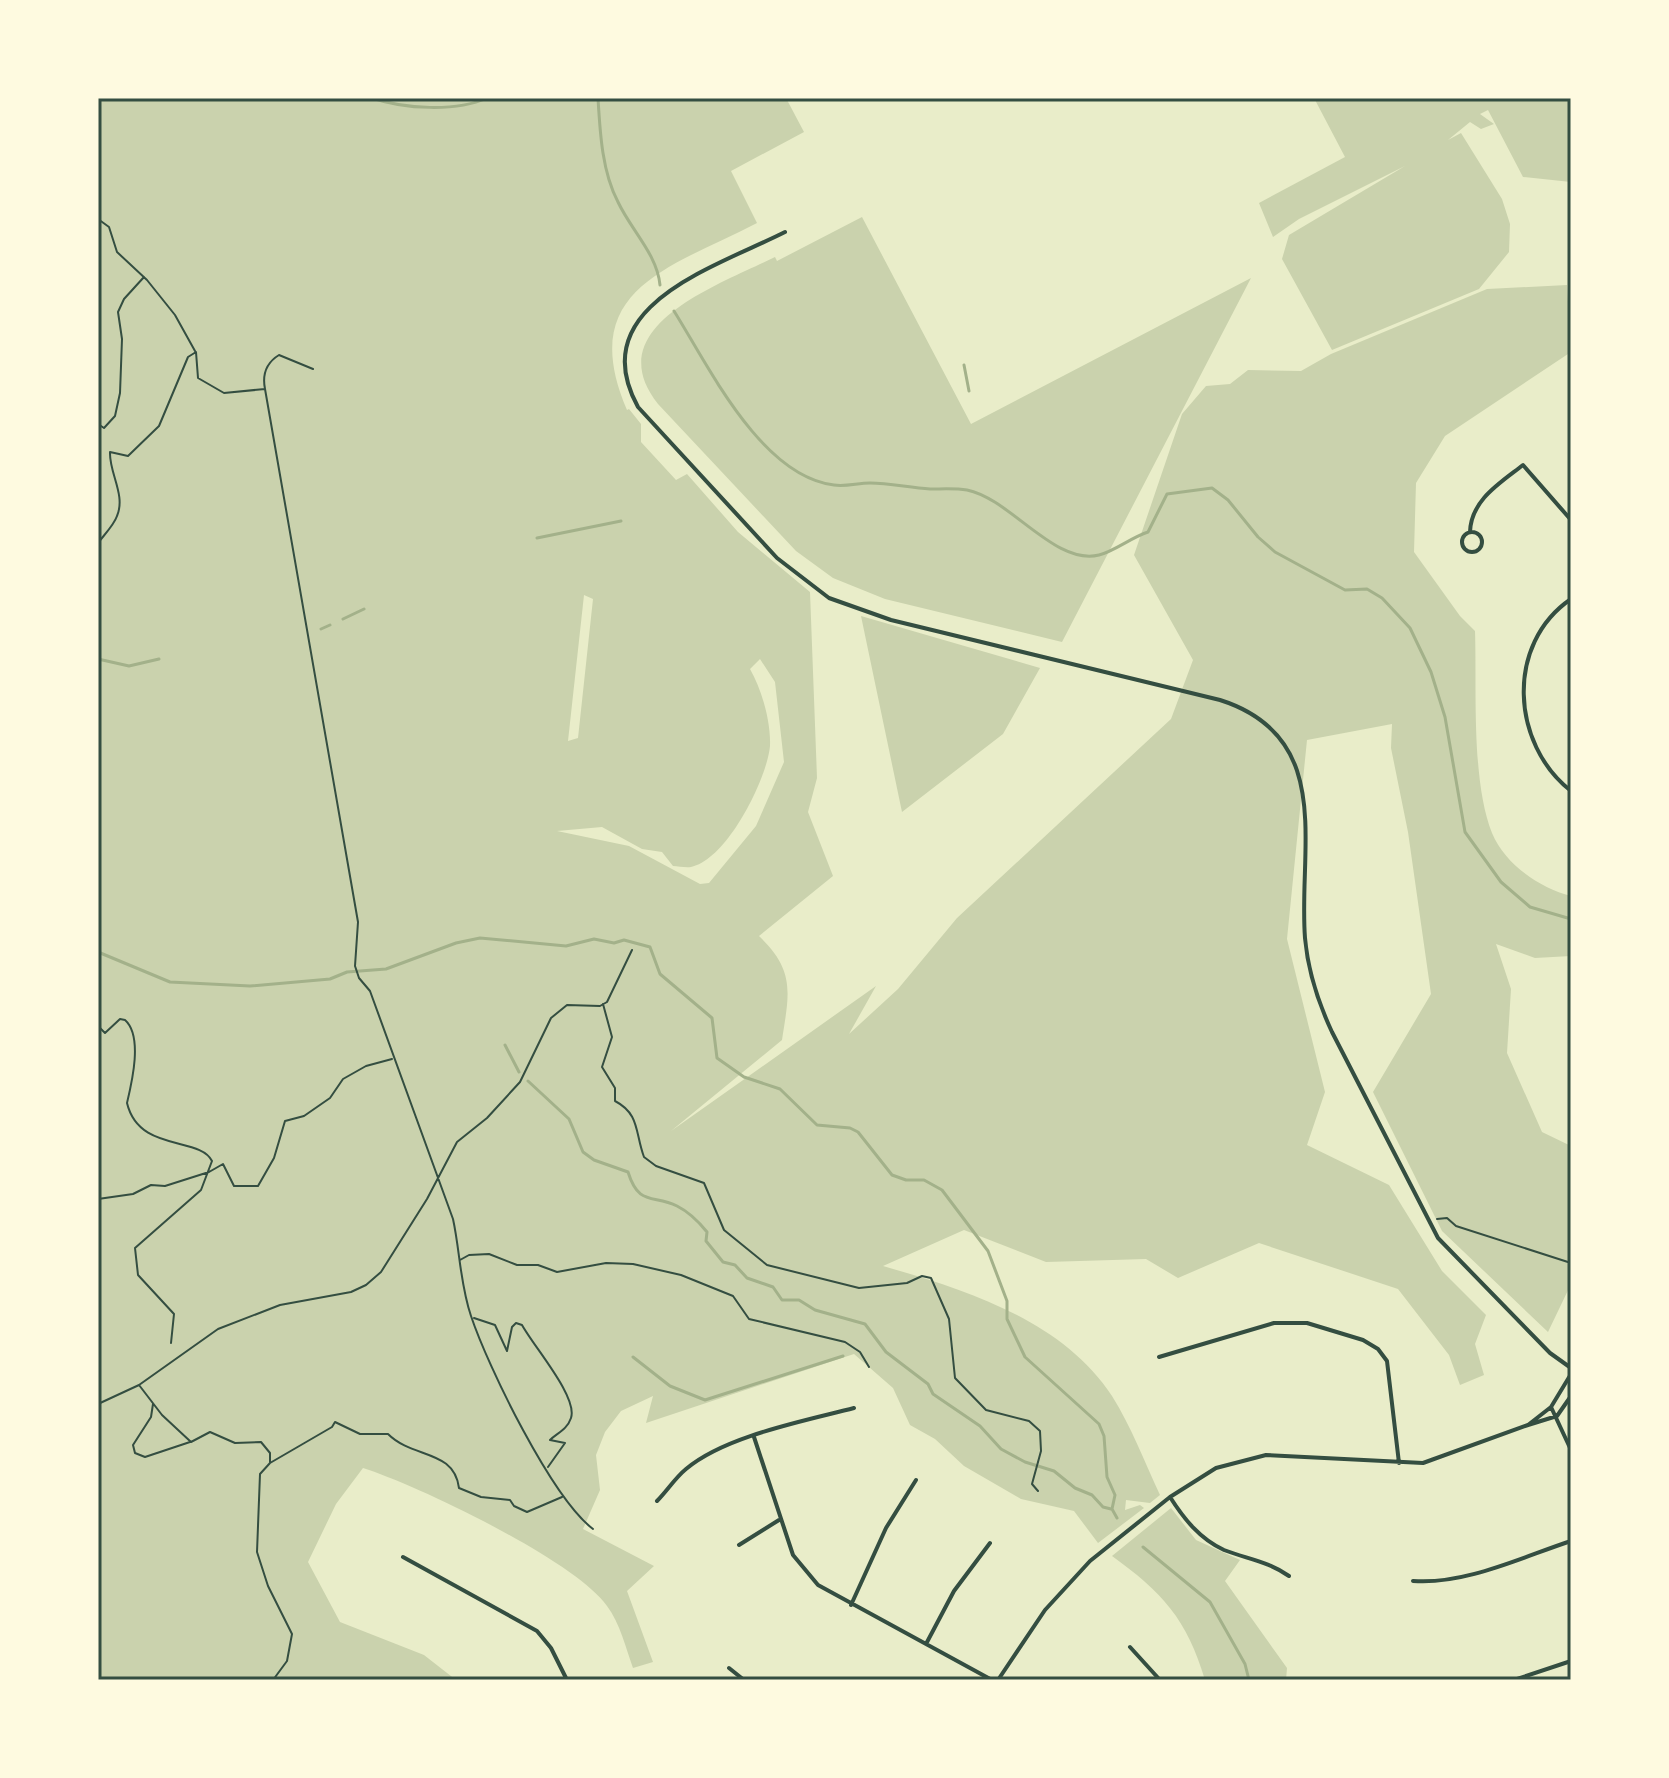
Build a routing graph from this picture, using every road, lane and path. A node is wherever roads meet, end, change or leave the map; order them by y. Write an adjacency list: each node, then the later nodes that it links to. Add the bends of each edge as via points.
1 (98, 219): 3 (path, via 109,227 117,252)
2 (785, 232): 22 (street, via 667,293 639,316 623,361 638,407 777,558 829,598 891,620 1220,700 1251,714 1274,733 1295,762 1304,792 1305,935 1319,1002)
3 (144, 277): 4 (path); 7 (path, via 118,312 122,339 115,416 104,428)
4 (196, 352): 6 (path, via 198,378 210,386 224,393); 10 (path, via 188,357 159,426 128,456 110,452 120,498 117,517)
5 (313, 369): 6 (path, via 279,355 267,367)
6 (265, 389): 18 (path, via 358,922 355,966 370,991)
7 (98, 424)
8 (1571, 520): 9 (street, via 1523,465 1481,501)
9 (1470, 532): 9 (street, via 1462,544 1473,552 1482,540)
10 (98, 543)
11 (98, 584): 13 (path)
12 (1571, 599): 14 (street, via 1538,633 1523,678 1536,750)
13 (98, 616)
14 (1571, 791)
15 (632, 950): 16 (path, via 614,992)
16 (603, 1004): 20 (path, via 567,1005 558,1011 520,1082 457,1142); 45 (path, via 612,1037 602,1067 615,1088 615,1101 630,1110 638,1125 644,1157 704,1183 724,1230 767,1265 859,1288 931,1278 949,1319 955,1378 986,1410 1035,1425 1042,1439 1032,1484)
17 (98, 1026): 19 (path, via 105,1033 120,1019 130,1023 137,1070 128,1109 151,1137 207,1151 212,1161)
18 (392, 1059): 19 (path, via 343,1079 330,1098 304,1116 285,1121 274,1158 258,1186 234,1186 223,1164); 20 (path)
19 (209, 1172): 21 (path); 26 (path, via 201,1190 135,1248 138,1275 174,1314)
20 (437, 1181): 23 (path, via 454,1223); 30 (path, via 381,1272 366,1285 280,1305 218,1329)
21 (98, 1199)
22 (1427, 1220): 24 (path, via 1447,1218 1456,1226); 29 (street, via 1461,1264)
23 (458, 1261): 25 (path); 28 (path, via 489,1254 557,1272 606,1263 681,1275 733,1296 749,1319 845,1342)
24 (1571, 1263)
25 (471, 1316): 43 (path, via 498,1380); 43 (path, via 495,1325 507,1351 512,1327 522,1325 565,1388 573,1405 571,1417 550,1440 565,1443)
26 (171, 1343)
27 (1159, 1357): 42 (street, via 1274,1323 1307,1323 1363,1340 1387,1361)
28 (869, 1367)
29 (1571, 1371): 34 (street)
30 (139, 1385): 32 (path); 33 (path)
31 (1571, 1396): 36 (street)
32 (98, 1404)
33 (154, 1404): 39 (path); 39 (path, via 133,1445 135,1453 145,1457)
34 (1551, 1407): 36 (street); 37 (street)
35 (854, 1408): 38 (street)
36 (1557, 1416): 37 (street); 40 (street)
37 (1528, 1425): 42 (street, via 1423,1463)
38 (754, 1437): 48 (street, via 710,1453 684,1470); 49 (street)
39 (191, 1442): 41 (path, via 210,1432 235,1443 261,1442)
40 (1571, 1450)
41 (270, 1463): 46 (path, via 335,1422 360,1434 388,1434 402,1446 448,1462 459,1488 510,1500 527,1512); 62 (path, via 259,1480 257,1552 292,1634 287,1661)
42 (1399, 1463): 47 (street, via 1266,1455 1216,1468)
43 (547, 1468): 46 (path)
44 (916, 1480): 57 (street, via 886,1528)
45 (1038, 1491)
46 (563, 1496): 50 (path)
47 (1170, 1497): 55 (street, via 1208,1541 1272,1563); 65 (street, via 1090,1561 1045,1610)
48 (657, 1501)
49 (779, 1520): 53 (street); 57 (street, via 793,1555 818,1585)
50 (593, 1529)
51 (1571, 1541): 56 (street, via 1480,1571)
52 (990, 1543): 58 (street, via 954,1591)
53 (739, 1545)
54 (403, 1557): 63 (street, via 537,1631)
55 (1289, 1576)
56 (1413, 1581)
57 (850, 1606): 58 (street)
58 (926, 1644): 65 (street)
59 (1130, 1647): 66 (street)
60 (1571, 1661): 67 (street)
61 (729, 1668): 64 (street)
62 (273, 1680)
63 (567, 1680)
64 (744, 1680)
65 (995, 1680)
66 (1160, 1680)
67 (1514, 1680)

